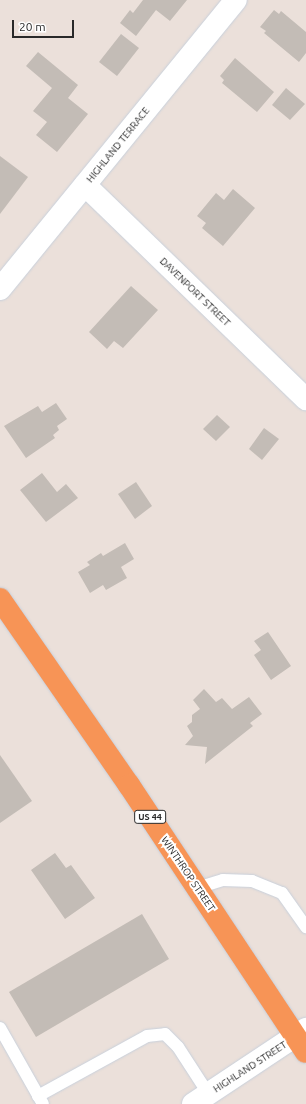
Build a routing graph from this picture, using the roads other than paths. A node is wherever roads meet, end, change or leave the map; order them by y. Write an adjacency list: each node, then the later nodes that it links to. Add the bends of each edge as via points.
1 (236, 0): 2 (street, HIGHLAND TERRACE)
2 (85, 185): 3 (street, HIGHLAND TERRACE); 4 (street, DAVENPORT STREET)
3 (0, 289)
4 (306, 399)
5 (0, 599): 6 (highway, WINTHROP STREET / US 44)
6 (198, 888): 7 (lane, via 223,880 252,881 282,893); 9 (highway, WINTHROP STREET / US 44)
7 (306, 927)
8 (0, 1028): 11 (lane)
9 (303, 1039): 10 (street, HIGHLAND STREET)
10 (201, 1099): 11 (lane, via 178,1047 165,1034 147,1036)
11 (40, 1100)

